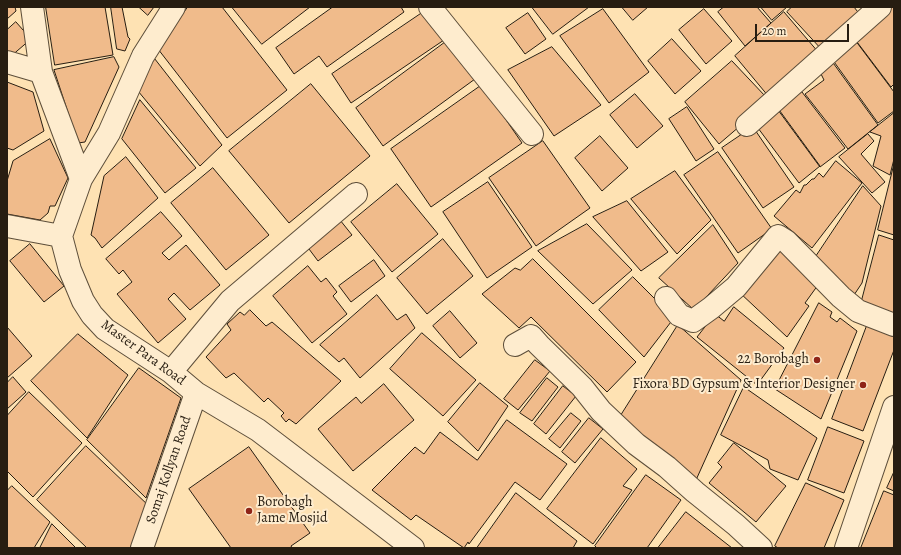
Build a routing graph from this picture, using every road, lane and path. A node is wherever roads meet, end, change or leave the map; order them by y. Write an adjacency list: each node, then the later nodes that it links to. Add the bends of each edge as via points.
1 (32, 7): 6 (street)
2 (174, 7): 9 (street, via 143,56 109,133)
3 (430, 7): 8 (street)
4 (880, 7): 7 (street)
5 (7, 62): 6 (street)
6 (41, 72): 9 (street)
7 (747, 125)
8 (532, 134)
9 (81, 179): 12 (street)
10 (356, 194): 16 (street, via 230,301)
11 (7, 226): 12 (street)
12 (61, 236): 16 (street, Master Para Road, via 70,270 92,315 105,329)
13 (666, 298): 14 (street, via 679,314 693,321 736,286 778,236 858,311)
14 (894, 325)
15 (515, 345): 21 (street, via 531,336 582,387 601,411 636,444)
16 (171, 372): 17 (street, Master Para Road)
17 (196, 393): 19 (street, Somaj Kollyan Road); 20 (street, Master Para Road, via 258,430)
18 (894, 407): 22 (street)
19 (142, 548)
20 (413, 548)
21 (761, 548)
22 (846, 548)

